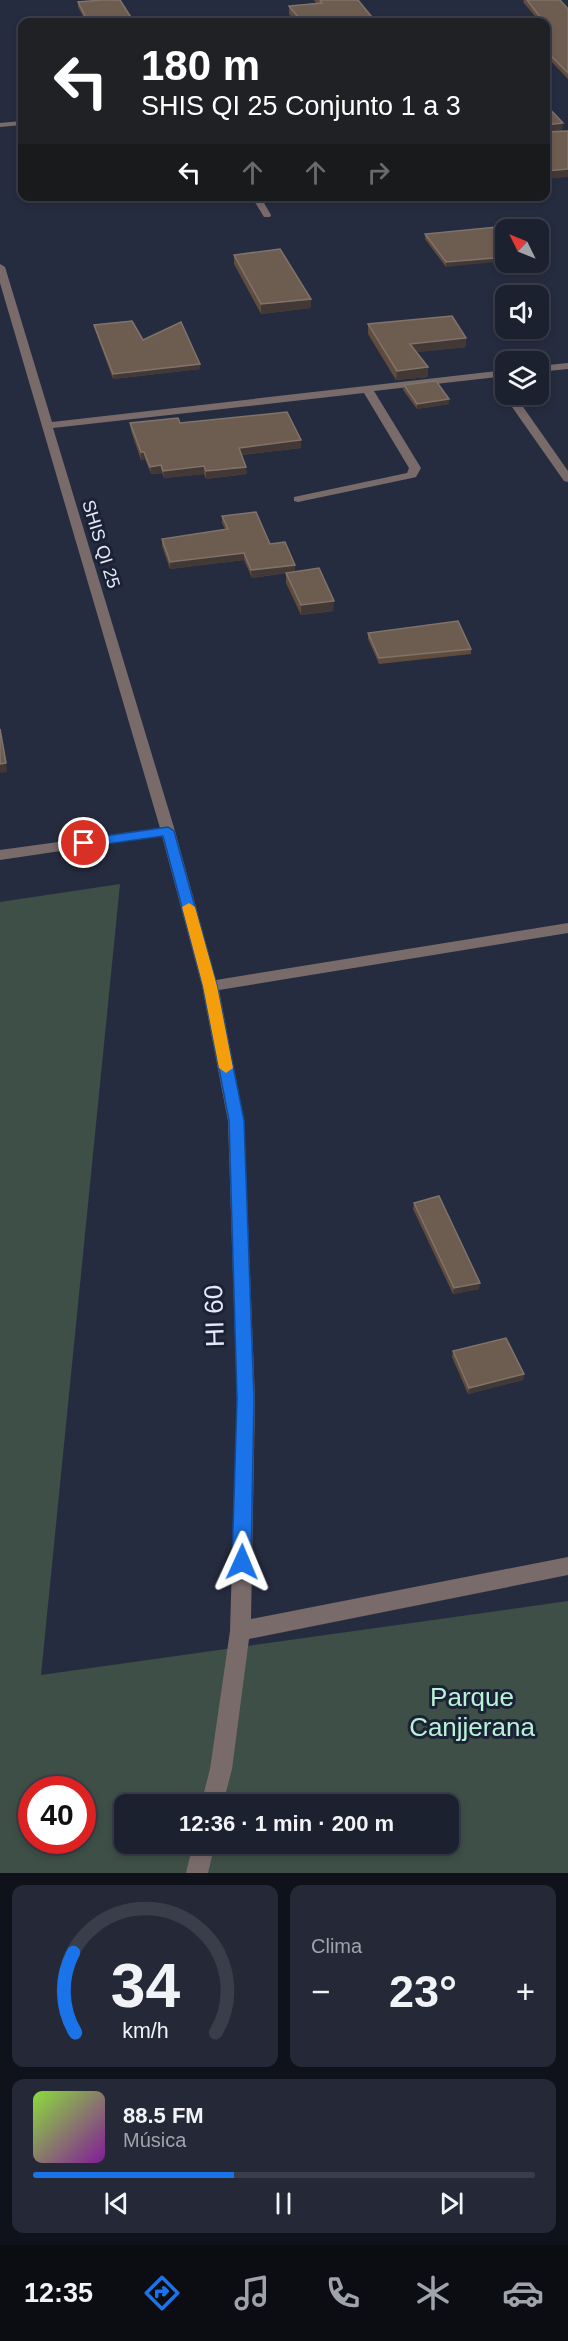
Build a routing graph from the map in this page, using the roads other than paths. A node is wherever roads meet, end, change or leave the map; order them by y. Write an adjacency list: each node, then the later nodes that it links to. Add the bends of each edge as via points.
1 (18, 123): 2 (street)
2 (0, 125)
3 (258, 201): 4 (street)
4 (267, 215)
5 (0, 267): 12 (street, SHIS QI 25)
6 (568, 366): 7 (street)
7 (549, 368)
8 (493, 374): 9 (street); 10 (street)
9 (495, 377)
10 (367, 389): 12 (street); 14 (street, via 415,468 412,475)
11 (516, 405): 13 (street)
12 (47, 426): 15 (street, SHIS QI 25)
13 (568, 479)
14 (298, 499)
15 (168, 831): 16 (street); 18 (street, HI 60)
16 (0, 855)
17 (568, 928): 18 (street)
18 (210, 986): 20 (street, HI 60, via 236,1120 246,1399)
19 (568, 1566): 20 (street)
20 (240, 1631): 21 (street, HI 60)
21 (215, 1794)
22 (202, 1854): 23 (street)
23 (197, 1873)

